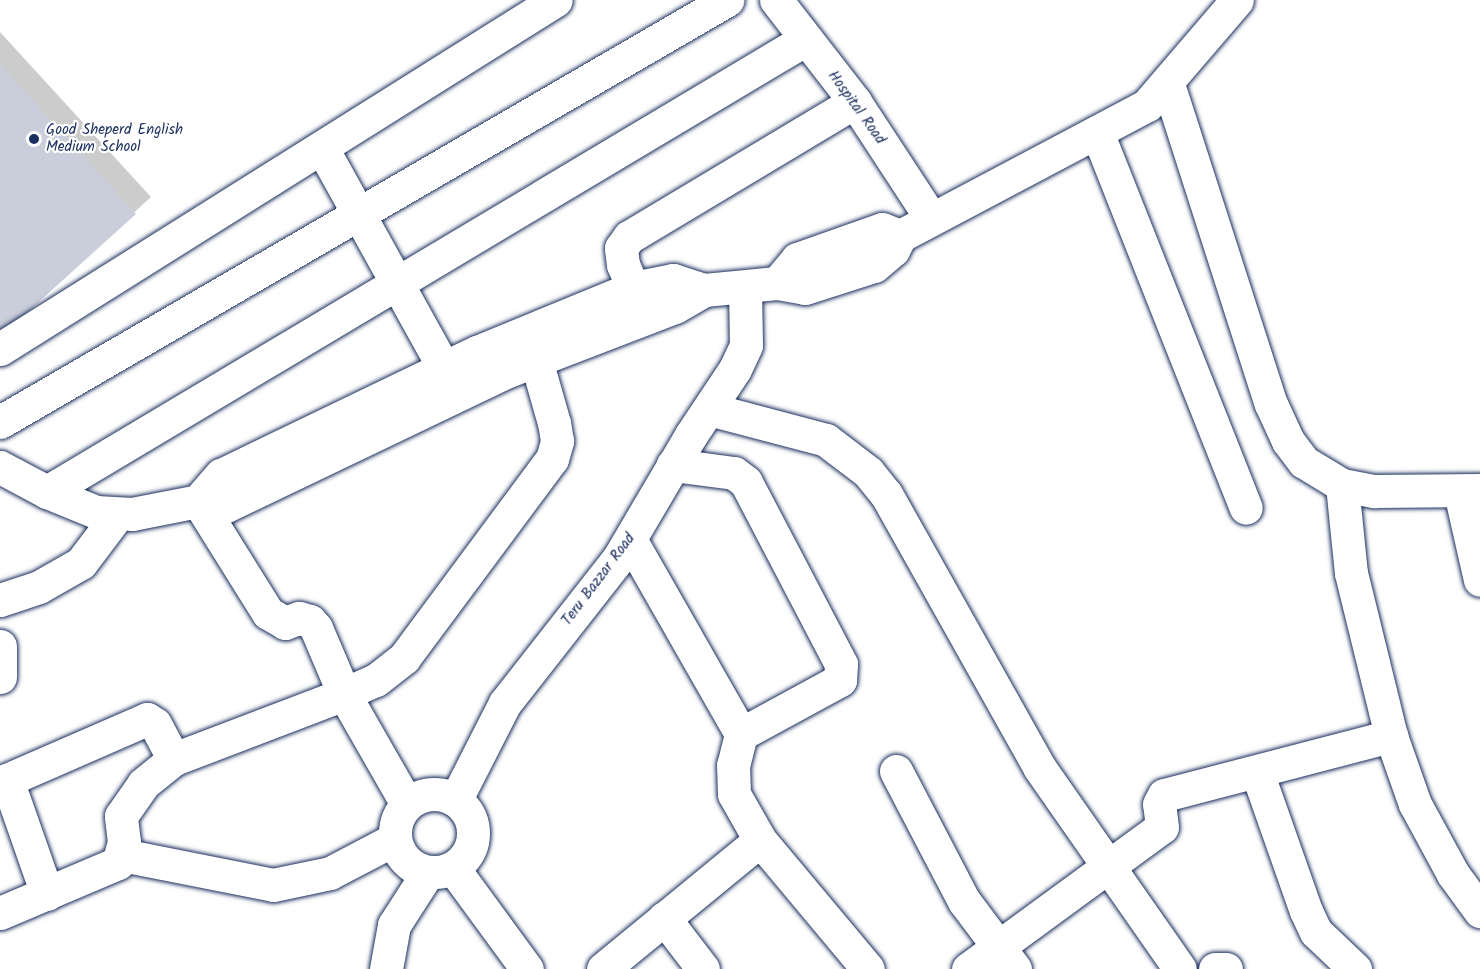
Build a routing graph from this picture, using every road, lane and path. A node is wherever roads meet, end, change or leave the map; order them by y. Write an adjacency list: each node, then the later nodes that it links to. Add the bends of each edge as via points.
1 (556, 0): 9 (street)
2 (727, 0): 10 (street)
3 (776, 0): 5 (street, Hospital Road)
4 (1237, 0): 6 (street)
5 (806, 39): 7 (street, Hospital Road); 12 (street)
6 (1168, 84): 8 (street, via 1147,105); 23 (street, via 1271,404 1288,441 1304,462)
7 (855, 102): 11 (street, Hospital Road); 13 (street, via 629,237 621,249 622,265)
8 (1098, 132): 11 (street); 27 (street)
9 (322, 148): 10 (street); 16 (street)
10 (359, 214): 12 (street); 20 (street)
11 (931, 218): 14 (street, via 900,236 893,250 874,266 817,286 777,283)
12 (398, 282): 18 (street); 25 (street)
13 (633, 288): 15 (street, via 673,280); 18 (street)
14 (745, 289): 15 (street); 19 (street, Teru Bazzar Road, via 746,345)
15 (705, 290): 17 (street, via 675,307)
16 (0, 349)
17 (536, 360): 26 (street, via 237,502 226,506); 34 (street, via 556,441 544,472 404,658 376,680)
18 (444, 368): 26 (street, via 221,475)
19 (709, 409): 21 (street, Teru Bazzar Road); 46 (street, via 826,440 868,472 886,494 1015,727)
20 (0, 422)
21 (674, 465): 29 (street, Teru Bazzar Road); 35 (street, via 734,474 746,482 842,664 840,680 833,686)
22 (0, 467): 25 (street)
23 (1342, 485): 24 (street, via 1374,491); 36 (street, via 1351,573)
24 (1470, 491): 30 (street)
25 (47, 492): 28 (street, via 96,512)
26 (198, 501): 28 (street); 34 (street, via 268,613 285,623 299,618 310,621 316,628)
27 (1246, 508)
28 (118, 514): 31 (street, via 81,563 39,587)
29 (631, 541): 35 (street); 41 (street, Teru Bazzar Road, via 505,703)
30 (1480, 580)
31 (0, 600)
32 (0, 646): 33 (street)
33 (0, 677)
34 (344, 694): 37 (street); 42 (street)
35 (741, 734): 44 (street, via 733,765 734,794)
36 (1390, 736): 40 (street); 49 (street, via 1415,804 1453,874)
37 (174, 759): 38 (street, via 155,724 147,719); 45 (street, via 143,784 121,816)
38 (3, 768): 48 (street)
39 (896, 771): 52 (street, via 964,901)
40 (1257, 772): 46 (street, via 1164,795 1159,804 1162,827); 62 (street, via 1305,911 1316,932)
41 (456, 799): 42 (street, via 429,794); 47 (street, via 472,820 474,834 464,859)
42 (407, 804): 43 (street, via 399,814)
43 (395, 839): 45 (street, via 320,876 273,885); 47 (street, via 406,861)
44 (760, 840): 51 (street); 57 (street)
45 (122, 855): 48 (street, via 106,870)
46 (1108, 868): 52 (street); 59 (street)
47 (440, 870): 53 (street, via 394,925); 54 (street)
48 (47, 894): 50 (street)
49 (1480, 911)
50 (0, 913)
51 (664, 918): 55 (street); 56 (street)
52 (1007, 958): 58 (street)
53 (386, 969)
54 (527, 969)
55 (603, 969)
56 (703, 969)
57 (868, 969)
58 (968, 969)
59 (1180, 969)
60 (1215, 969): 61 (street)
61 (1226, 969)
62 (1355, 969)

